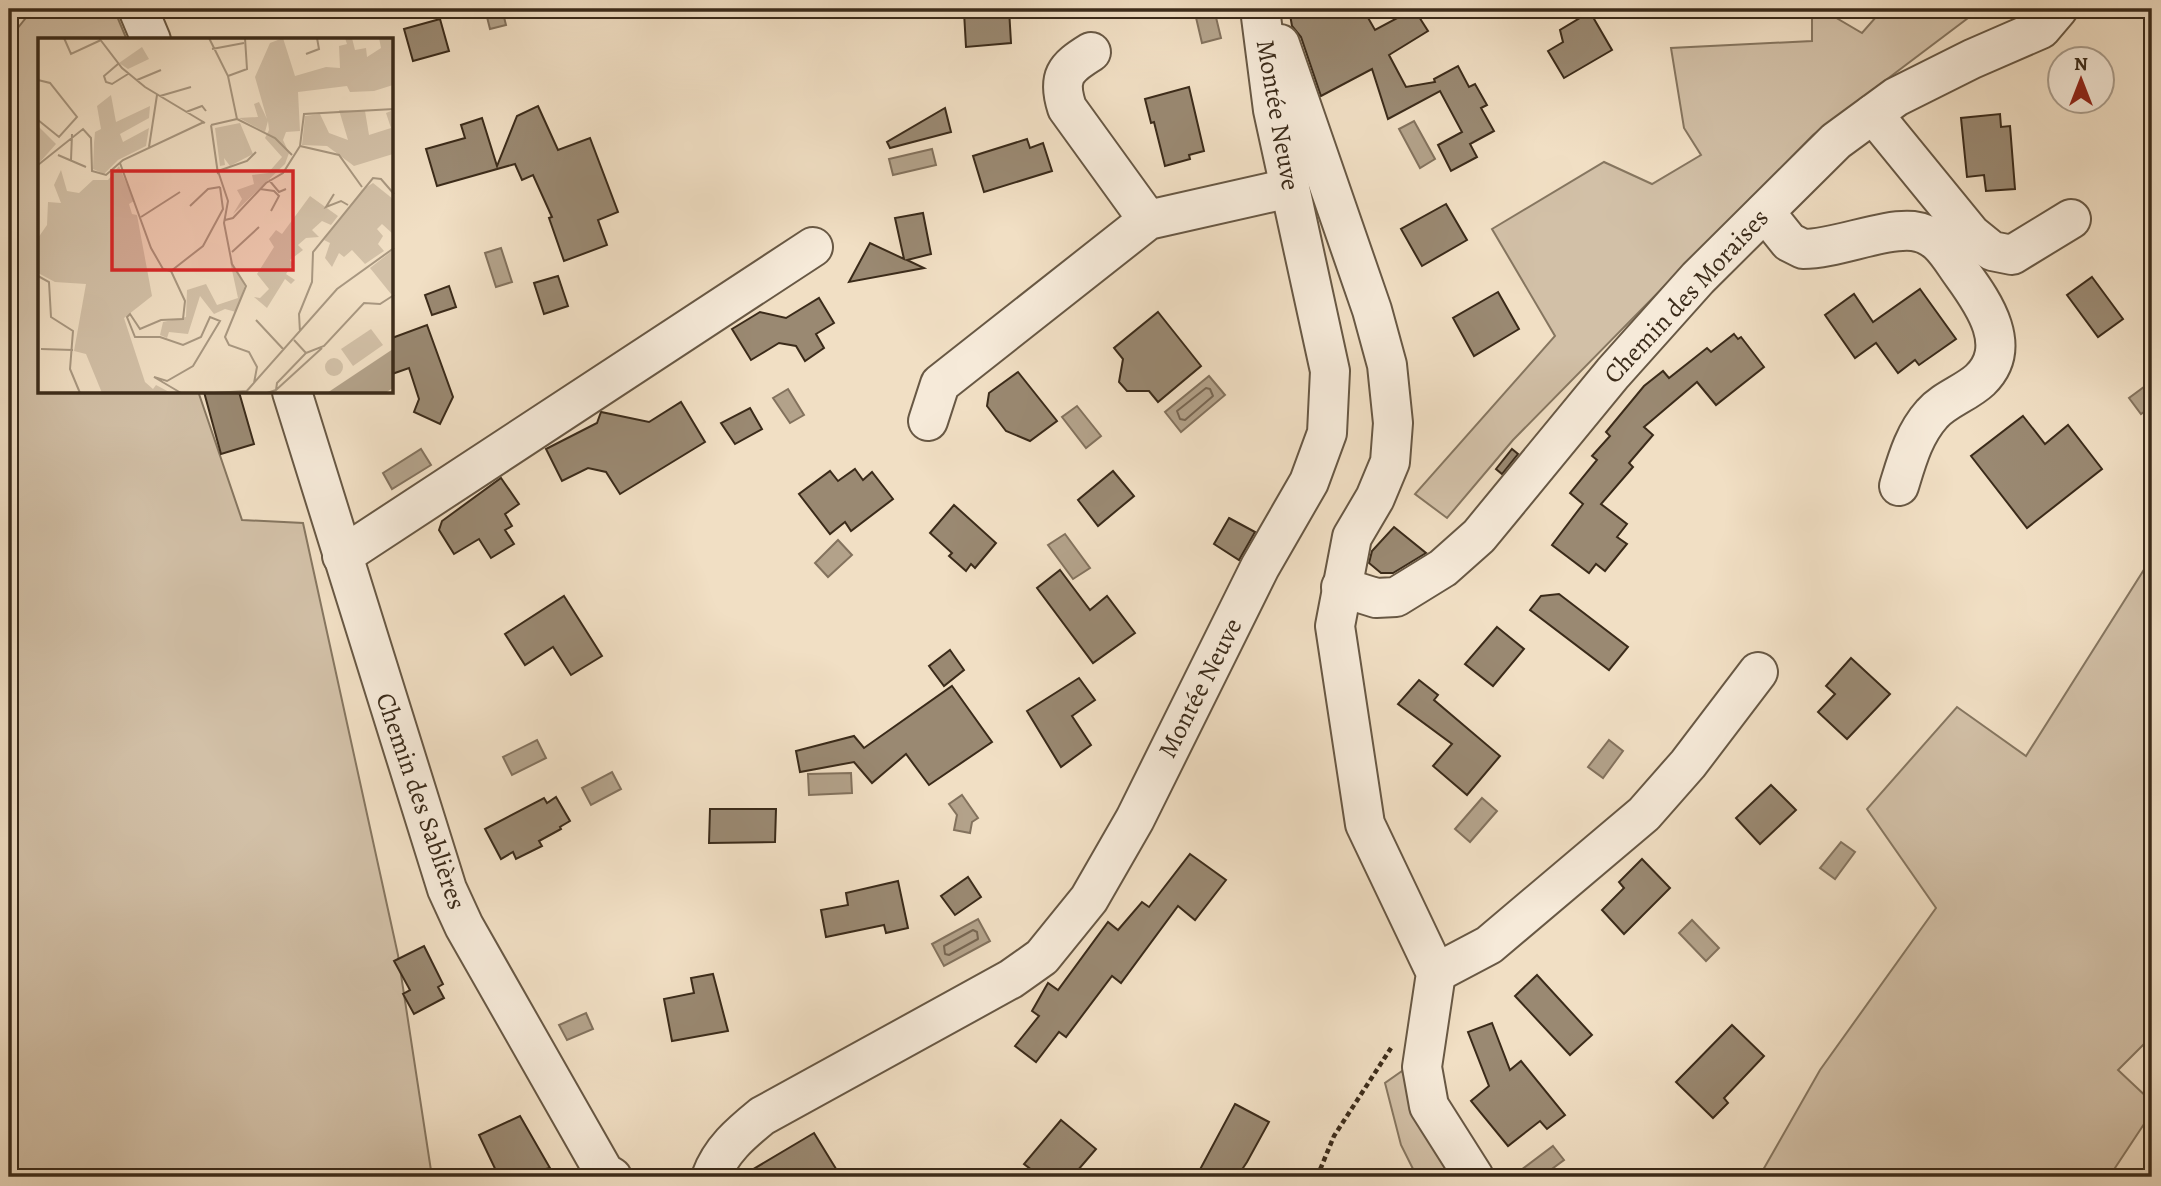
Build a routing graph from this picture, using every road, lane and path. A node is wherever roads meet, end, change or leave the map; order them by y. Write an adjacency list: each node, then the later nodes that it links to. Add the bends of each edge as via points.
1 (138, 9): 4 (street)
2 (1262, 9): 7 (street, Montée Neuve, via 1273,110); 16 (street, via 1287,60 1387,365 1393,423 1390,462 1352,537)
3 (2058, 9): 6 (street, Chemin des Moraises, via 2041,29 1961,64)
4 (150, 38)
5 (1091, 52): 10 (street, via 1071,65 1064,77 1061,89 1067,108)
6 (1873, 114): 8 (street, Chemin des Moraises, via 1836,141); 9 (street, via 1971,234 1992,251 2012,255)
7 (1290, 188): 10 (street); 21 (street, Montée Neuve, via 1330,371 1329,422 1320,456 1135,819 1089,899 1042,957 1012,979 762,1116 736,1136)
8 (1765, 212): 14 (street, via 1789,242 1803,249 1912,231 1935,237 1986,306 1995,341 1992,358 1982,378 1934,411 1919,430); 16 (street, Chemin des Moraises, via 1613,373 1479,536 1443,568 1396,597)
9 (2071, 219)
10 (1149, 220): 13 (street, via 940,384)
11 (813, 247): 15 (street)
12 (293, 394): 15 (street, Chemin des Sablières)
13 (928, 421)
14 (1899, 486)
15 (342, 556): 20 (street, Chemin des Sablières, via 447,889 604,1172)
16 (1340, 596): 18 (street, via 1335,625 1366,824)
17 (1758, 672): 18 (street, via 1644,814 1489,945)
18 (1436, 973): 23 (street, via 1424,1080 1429,1106)
19 (1392, 1046): 22 (path, via 1334,1136)
20 (612, 1177)
21 (711, 1177)
22 (1317, 1177)
23 (1474, 1177)

